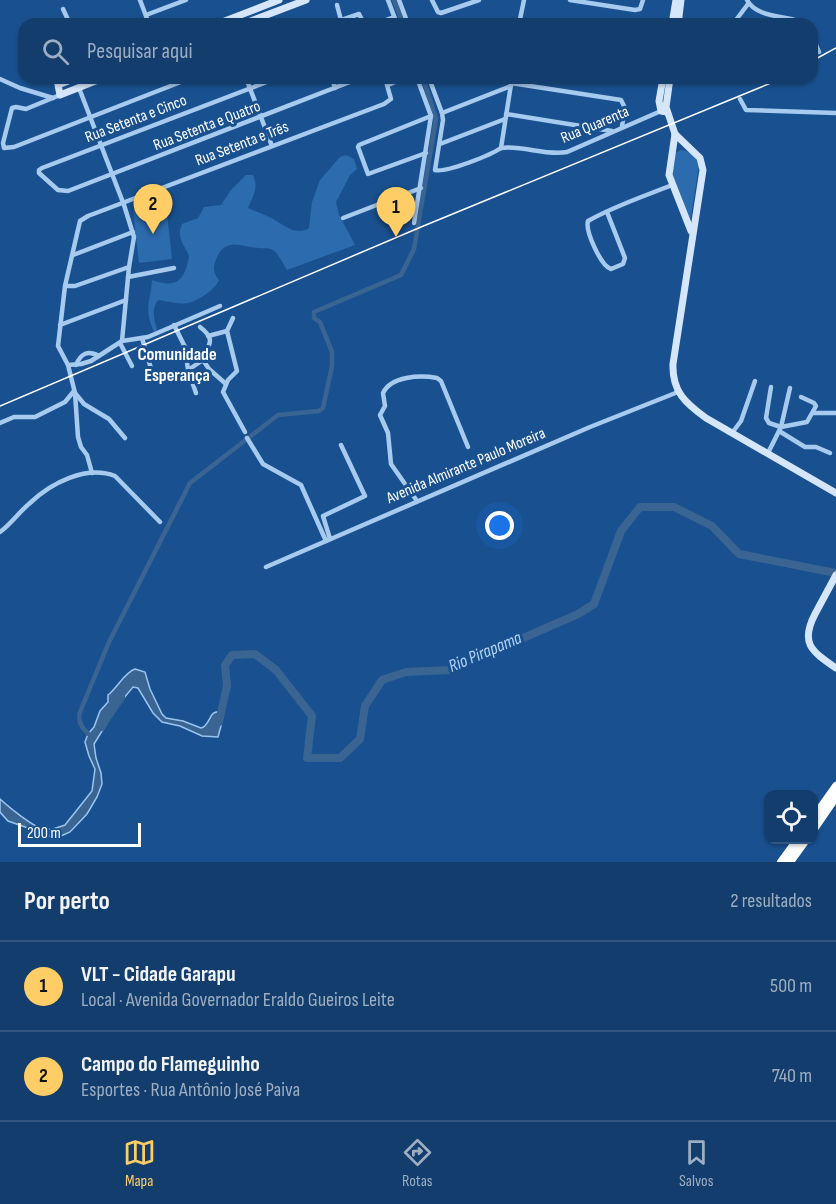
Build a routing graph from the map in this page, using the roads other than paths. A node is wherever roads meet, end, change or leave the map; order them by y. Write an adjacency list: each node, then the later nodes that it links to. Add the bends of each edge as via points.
1 (140, 0): 16 (street)
2 (186, 0): 16 (street)
3 (278, 0): 21 (main road)
4 (306, 0): 22 (main road)
5 (388, 0): 18 (street)
6 (399, 0): 26 (street)
7 (432, 0): 8 (street, via 438,12 444,13)
8 (479, 0)
9 (524, 0): 27 (street)
10 (570, 0): 11 (street, via 635,10 640,9)
11 (643, 0)
12 (675, 0): 28 (main road)
13 (747, 2): 17 (street, via 759,11); 29 (street)
14 (337, 4): 23 (street)
15 (63, 9): 19 (street)
16 (146, 15): 20 (street)
17 (776, 15): 30 (street); 31 (street)
18 (394, 17)
19 (67, 18)
20 (147, 18)
21 (232, 18)
22 (259, 18)
23 (340, 18)
24 (349, 18): 25 (street)
25 (361, 18)
26 (406, 18)
27 (520, 18)
28 (676, 18)
29 (737, 18)
30 (775, 18)
31 (786, 18)
32 (0, 79): 51 (street)
33 (61, 84): 51 (main road)
34 (89, 84): 48 (main road)
35 (176, 84): 58 (street)
36 (248, 84): 49 (street)
37 (261, 84): 49 (street, Rua Setenta e Cinco)
38 (334, 84): 50 (street)
39 (345, 84): 50 (street, Rua Setenta e Quatro)
40 (419, 84): 56 (street)
41 (431, 84): 54 (street)
42 (509, 84): 54 (street)
43 (511, 84): 57 (street)
44 (517, 84): 60 (street, via 621,100 625,108)
45 (662, 84): 53 (main road, via 659,101)
46 (669, 84): 53 (main road)
47 (388, 85): 65 (street, Rua Setenta e Três, via 391,99 384,104)
48 (79, 88): 51 (main road); 58 (street)
49 (250, 88): 59 (street); 64 (street, Rua Setenta e Cinco)
50 (335, 88): 59 (street, Rua Setenta e Quatro)
51 (57, 96): 58 (street, via 11,111 4,148)
52 (740, 99): 55 (street, via 746,110)
53 (664, 111): 60 (street, Rua Quarenta); 62 (main road)
54 (442, 112): 63 (street)
55 (836, 113)
56 (431, 116): 69 (street); 69 (street, via 358,147 368,174)
57 (506, 117): 61 (street); 63 (street); 66 (street)
58 (90, 118): 64 (street)
59 (262, 118): 65 (street); 70 (street, Rua Setenta e Quatro)
60 (622, 126): 61 (street, Rua Quarenta)
61 (612, 130): 66 (street, Rua Quarenta, via 563,153)
62 (675, 134): 67 (main road); 68 (main road)
63 (440, 144): 66 (street, via 437,172)
64 (102, 146): 70 (street); 73 (street, Rua Setenta e Cinco, via 38,171)
65 (272, 146): 74 (street, Rua Setenta e Três)
66 (501, 148)
67 (689, 148): 68 (main road); 79 (main road, via 700,158 703,170)
68 (672, 152): 71 (main road)
69 (426, 153): 72 (street)
70 (113, 175): 73 (street, Rua Setenta e Quatro); 74 (street)
71 (672, 185): 75 (street); 79 (main road)
72 (421, 188): 76 (street); 77 (street)
73 (60, 192)
74 (123, 202): 78 (street); 80 (street, Rua Setenta e Três, via 81,221)
75 (607, 212): 75 (street, via 588,221 586,226 603,265 611,269 623,264 625,258)
76 (343, 218)
77 (414, 223)
78 (134, 232): 80 (street); 81 (street)
79 (692, 233): 107 (main road, via 673,364)
80 (73, 255): 84 (street)
81 (129, 267): 83 (street); 84 (street)
82 (174, 268): 83 (street)
83 (128, 277): 85 (street)
84 (65, 286): 88 (street)
85 (126, 300): 88 (street); 94 (street)
86 (220, 306): 89 (street)
87 (234, 318): 91 (street)
88 (60, 325): 99 (street, via 58,346)
89 (174, 325): 93 (street); 100 (street, via 186,351)
90 (200, 327): 92 (street)
91 (227, 331): 92 (street); 103 (street, via 237,371)
92 (208, 336): 96 (street, via 210,345)
93 (142, 338): 94 (street); 101 (street)
94 (121, 342): 95 (street); 98 (street)
95 (99, 356): 97 (street); 97 (street, via 87,352)
96 (203, 360): 100 (street); 103 (street)
97 (76, 365): 99 (street)
98 (132, 366)
99 (69, 368): 106 (street)
100 (188, 370): 108 (street)
101 (152, 372)
102 (754, 381): 114 (street, via 741,421)
103 (226, 384): 125 (street, via 224,395 263,464 301,485)
104 (771, 387): 113 (street, via 766,421)
105 (790, 387): 113 (street)
106 (74, 392): 112 (street, via 65,402 35,417 14,417); 115 (street, via 84,404 109,419); 120 (street, via 78,437)
107 (678, 392): 114 (main road, via 694,410); 122 (street, Avenida Almirante Paulo Moreira)
108 (196, 393)
109 (801, 397): 110 (street, via 816,404)
110 (813, 413): 111 (street); 113 (street, via 804,423)
111 (836, 413)
112 (0, 423)
113 (780, 429): 118 (street); 119 (street, via 805,447)
114 (732, 433): 118 (main road)
115 (125, 438)
116 (341, 445): 125 (street, via 365,496 323,516)
117 (468, 447): 122 (street, via 441,381 401,379 388,386 380,415 388,433 389,457 394,471)
118 (768, 453): 121 (main road)
119 (830, 453)
120 (92, 473): 123 (street, via 115,476); 124 (street, via 55,485)
121 (836, 493)
122 (417, 501): 125 (street, Avenida Almirante Paulo Moreira)
123 (160, 522)
124 (0, 532)
125 (328, 540): 126 (street, Avenida Almirante Paulo Moreira)
126 (266, 567)
127 (836, 575): 128 (main road, via 807,636 819,656)
128 (836, 668)
129 (836, 780): 132 (main road)
130 (836, 786): 133 (highway)
131 (836, 798): 134 (highway)
132 (818, 809)
133 (818, 810)
134 (818, 822)
135 (794, 844): 137 (highway)
136 (803, 844): 138 (highway)
137 (781, 862)
138 (790, 862)

